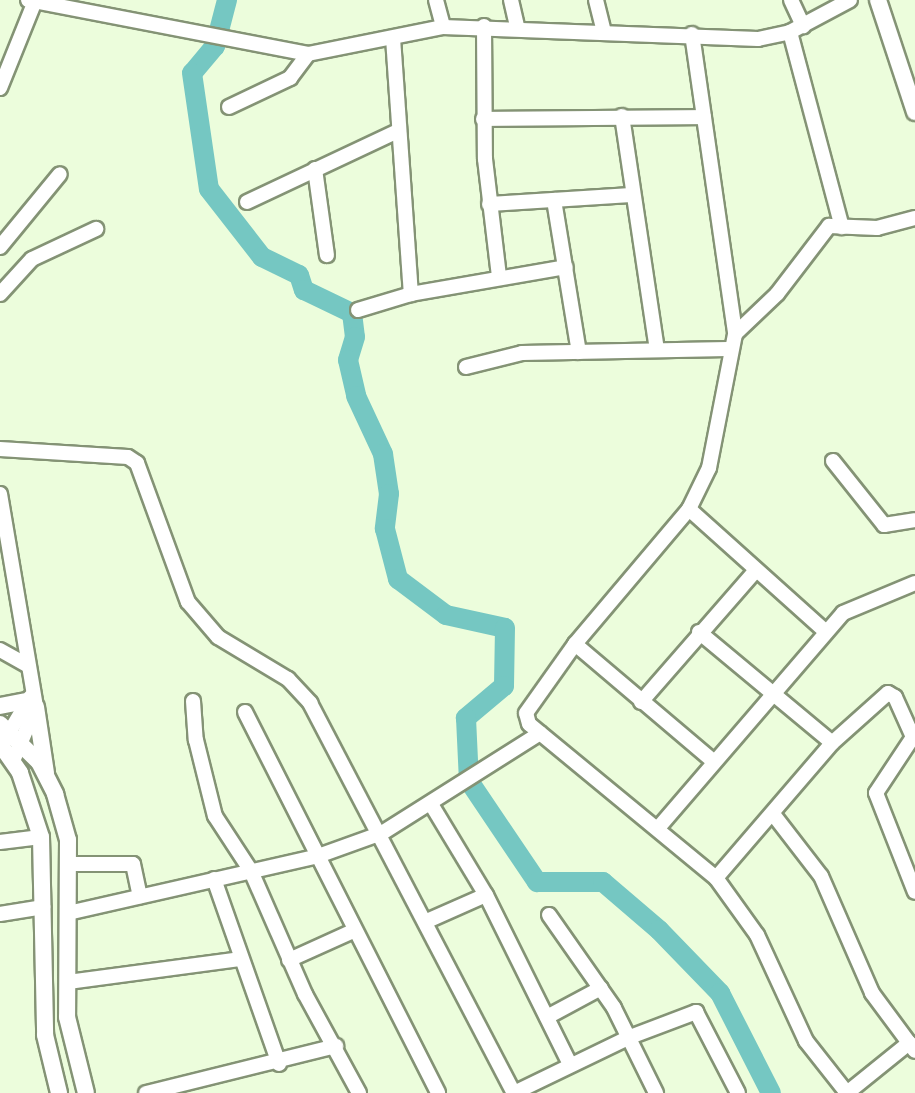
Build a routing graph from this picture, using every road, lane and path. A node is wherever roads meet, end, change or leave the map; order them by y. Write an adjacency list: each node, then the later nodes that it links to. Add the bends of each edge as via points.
1 (436, 0): 11 (street)
2 (511, 0): 9 (street)
3 (596, 0): 12 (street)
4 (791, 0): 10 (street)
5 (850, 0): 10 (street)
6 (878, 0): 18 (main road)
7 (32, 1): 16 (street); 17 (street)
8 (484, 26): 9 (street); 11 (street); 22 (street)
9 (517, 26): 12 (street)
10 (803, 26): 13 (street)
11 (443, 27): 15 (street)
12 (603, 29): 14 (street)
13 (790, 32): 14 (street, via 735,40); 31 (street)
14 (692, 34): 21 (street)
15 (393, 38): 16 (street); 23 (street)
16 (308, 54): 19 (street, via 290,78)
17 (0, 88)
18 (914, 104)
19 (229, 107)
20 (622, 116): 21 (street); 22 (street); 26 (street)
21 (704, 117): 40 (street)
22 (483, 119): 29 (street)
23 (396, 132): 24 (street); 38 (street)
24 (315, 169): 28 (street); 34 (street)
25 (60, 174): 33 (street)
26 (632, 195): 27 (street); 41 (street)
27 (554, 200): 29 (street); 35 (street)
28 (247, 202)
29 (489, 204): 36 (street)
30 (915, 218): 31 (street, via 877,228)
31 (842, 227): 40 (street, via 824,231 777,294)
32 (96, 229): 37 (street, via 32,259)
33 (0, 247)
34 (327, 255)
35 (566, 267): 36 (street); 43 (street)
36 (499, 276): 38 (street)
37 (0, 294)
38 (411, 294): 39 (street)
39 (358, 310)
40 (735, 334): 42 (street)
41 (657, 349): 42 (street); 43 (street)
42 (728, 349): 48 (street, via 709,468)
43 (579, 352): 44 (street, via 522,353)
44 (466, 367)
45 (0, 448): 72 (street, via 128,457 137,463 196,615 218,637 301,691)
46 (833, 461): 49 (street, via 884,525)
47 (0, 494): 56 (street)
48 (689, 509): 50 (street); 54 (street)
49 (915, 520)
50 (756, 570): 52 (street); 53 (street)
51 (915, 583): 52 (street, via 864,600)
52 (825, 630): 57 (street)
53 (699, 632): 57 (street); 60 (street)
54 (575, 644): 60 (street); 63 (street, via 529,703 529,724)
55 (0, 650): 56 (street)
56 (27, 665): 58 (street)
57 (772, 693): 66 (street); 67 (street)
58 (31, 701): 61 (main road); 64 (street); 68 (main road)
59 (193, 701): 77 (street, via 196,740 215,816)
60 (640, 702): 67 (street)
61 (0, 706)
62 (245, 712): 75 (street)
63 (540, 733): 69 (street); 71 (street)
64 (6, 737): 68 (main road); 73 (main road)
65 (914, 737): 66 (street, via 895,697 888,693); 80 (street, via 876,793)
66 (832, 742): 70 (street)
67 (712, 760): 71 (street)
68 (46, 774): 76 (main road, via 65,831)
69 (431, 804): 72 (street); 81 (street)
70 (773, 814): 78 (street); 96 (street, via 821,876 860,969)
71 (658, 827): 78 (street)
72 (382, 833): 75 (street); 87 (street)
73 (41, 837): 74 (street); 83 (main road)
74 (0, 842)
75 (318, 856): 77 (street); 88 (street)
76 (69, 864): 82 (street, via 133,864); 84 (main road)
77 (251, 871): 79 (street); 90 (street)
78 (716, 878): 107 (street, via 757,935 806,1041)
79 (214, 879): 82 (street); 89 (street)
80 (915, 892)
81 (486, 895): 87 (street); 93 (street)
82 (140, 896): 84 (street)
83 (43, 907): 85 (street); 99 (main road, via 45,1035)
84 (68, 913): 91 (main road)
85 (0, 914)
86 (549, 915): 92 (street)
87 (427, 921): 104 (street)
88 (355, 930): 90 (street); 103 (street)
89 (241, 959): 91 (street); 97 (street)
90 (289, 960): 95 (street)
91 (68, 982): 100 (main road, via 71,1045)
92 (601, 988): 93 (street); 94 (street)
93 (547, 1017): 98 (street)
94 (630, 1037): 98 (street); 105 (street); 106 (street, via 696,1012)
95 (336, 1046): 97 (street); 102 (street)
96 (912, 1047): 107 (street)
97 (279, 1064): 101 (street, via 171,1083)
98 (570, 1064): 104 (street)
99 (59, 1093)
100 (86, 1093)
101 (146, 1093)
102 (359, 1093)
103 (438, 1093)
104 (514, 1093)
105 (656, 1093)
106 (738, 1093)
107 (847, 1093)

